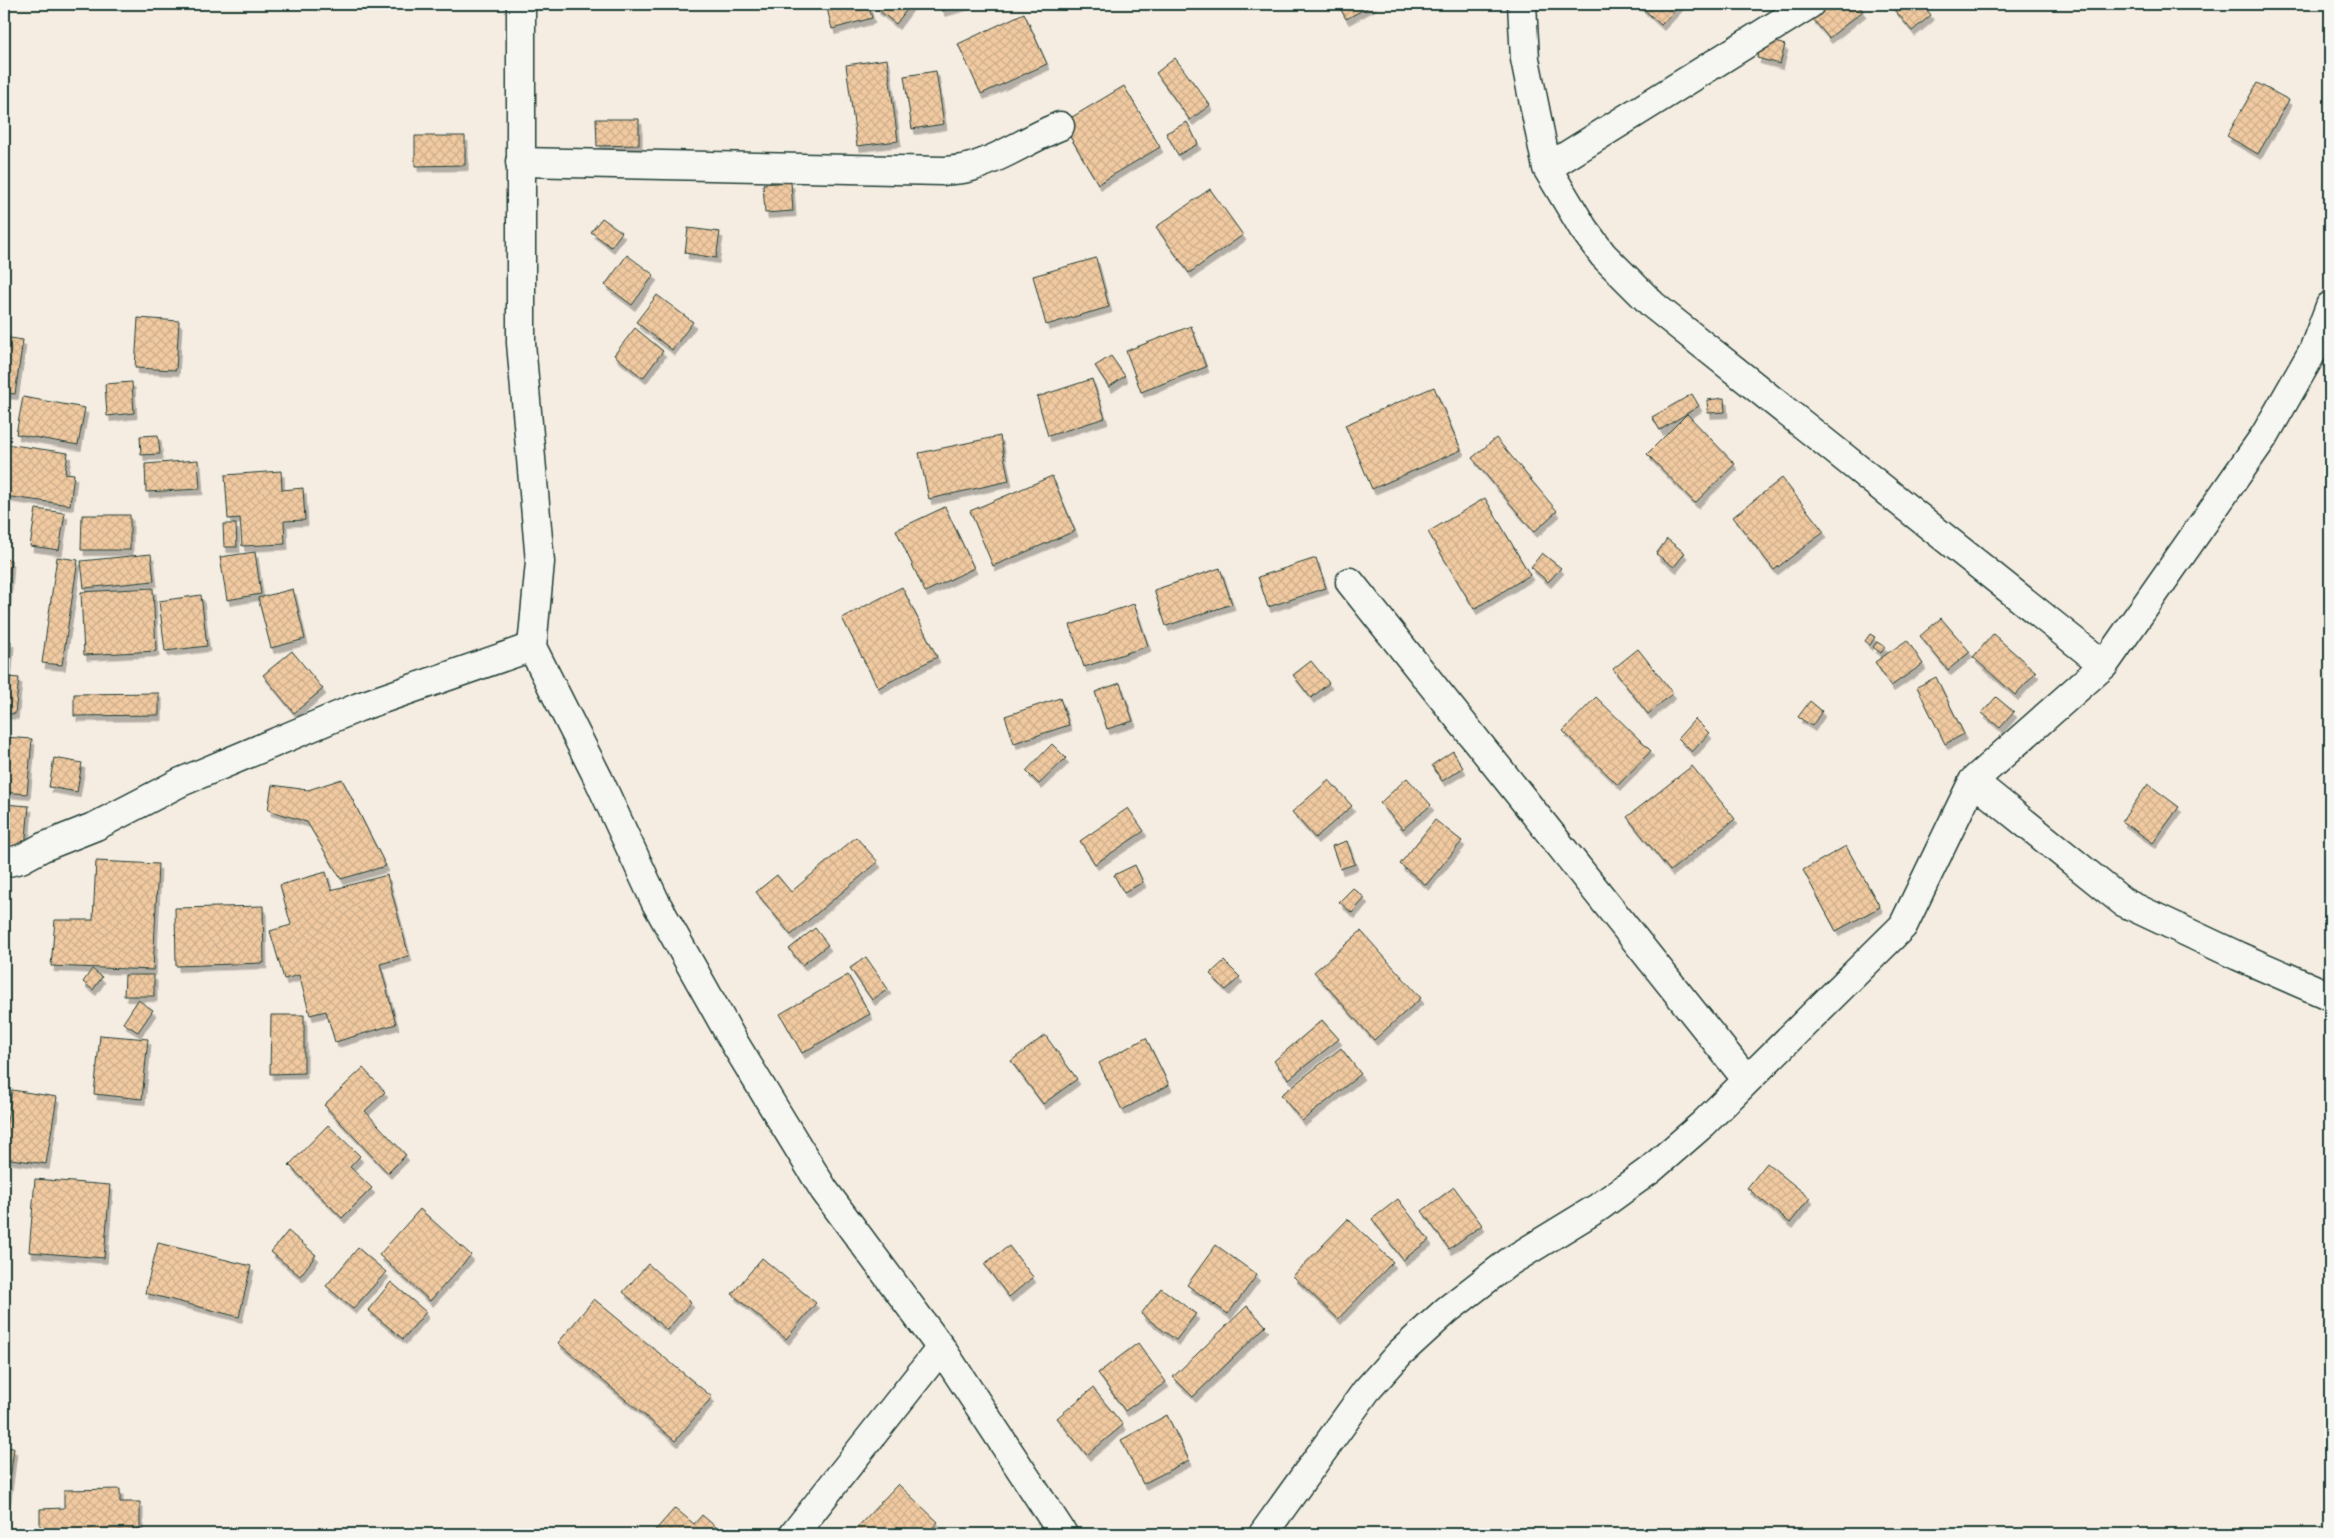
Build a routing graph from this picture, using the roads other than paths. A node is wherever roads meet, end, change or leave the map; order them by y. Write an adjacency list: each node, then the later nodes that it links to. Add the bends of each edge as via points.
1 (521, 4): 5 (street)
2 (1522, 4): 6 (street, via 1525,59)
3 (1810, 4): 6 (street)
4 (1060, 126): 5 (street, via 987,162 943,171)
5 (520, 162): 9 (street, via 521,342 540,562)
6 (1547, 168): 10 (street, via 1603,255 1653,305)
7 (2330, 306): 10 (street, via 2313,351 2265,435)
8 (1350, 582): 14 (street)
9 (532, 647): 12 (street, via 359,707 181,782 96,826 21,859); 15 (street, via 656,903 735,1044 824,1190)
10 (2104, 665): 11 (street)
11 (1973, 781): 13 (street, via 2123,902); 14 (street, via 1903,926)
12 (4, 862)
13 (2330, 996)
14 (1747, 1080): 18 (street, via 1650,1170 1599,1208 1509,1262 1427,1328 1366,1390)
15 (941, 1348): 16 (street); 17 (street)
16 (794, 1534)
17 (1063, 1534)
18 (1263, 1534)

